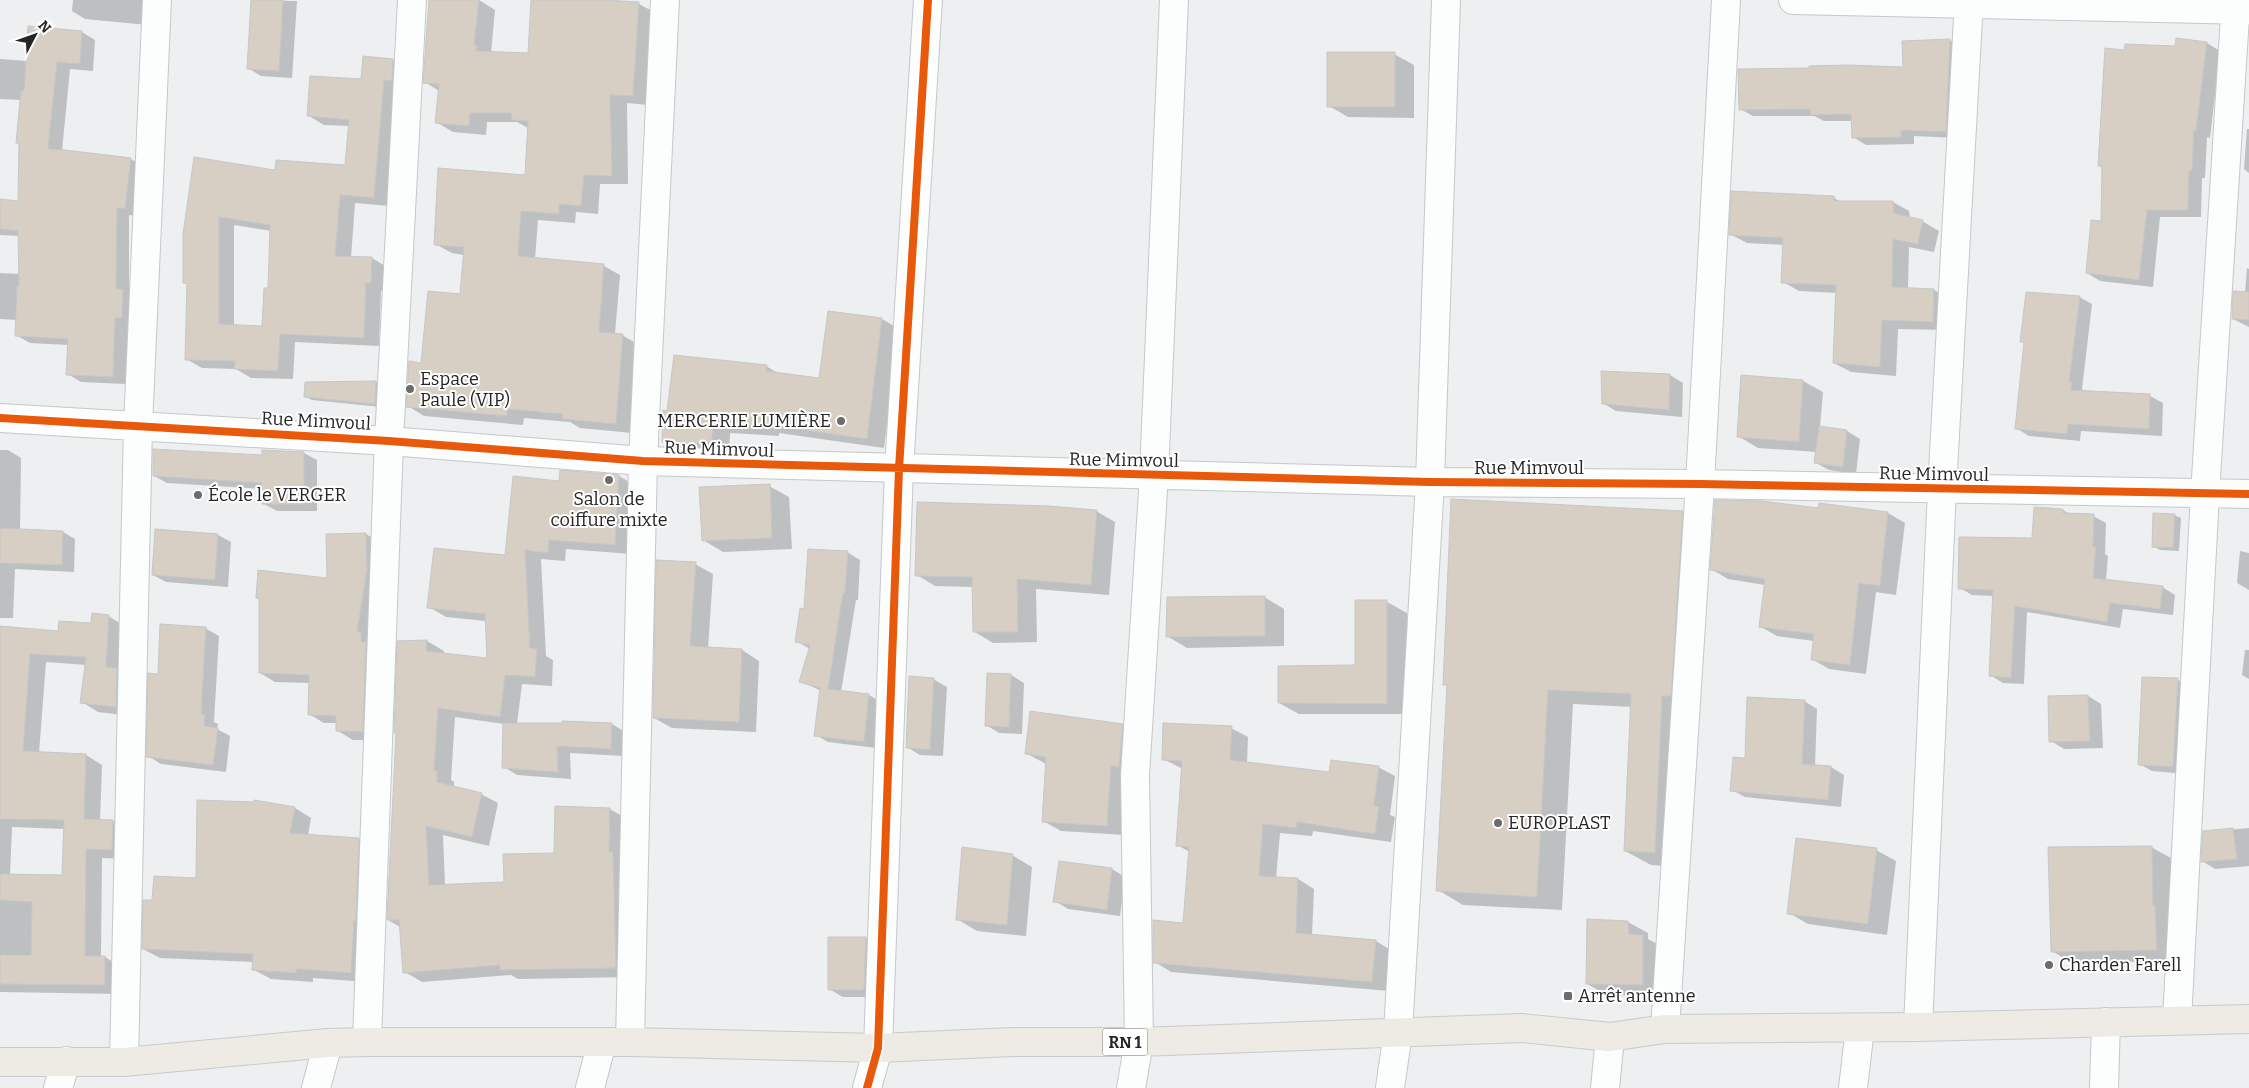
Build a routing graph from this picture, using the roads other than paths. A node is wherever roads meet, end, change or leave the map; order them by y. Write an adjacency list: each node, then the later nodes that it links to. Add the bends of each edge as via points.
1 (157, 0): 12 (street)
2 (412, 0): 13 (street)
3 (665, 0): 14 (street)
4 (928, 0): 15 (street)
5 (1174, 0): 16 (street)
6 (1446, 0): 17 (street)
7 (1726, 0): 18 (street)
8 (1793, 0): 9 (street)
9 (1969, 2): 10 (street); 19 (street)
10 (2240, 6): 20 (street)
11 (0, 418): 12 (street, Rue Mimvoul)
12 (138, 426): 13 (street, Rue Mimvoul); 38 (street)
13 (389, 441): 14 (street, Rue Mimvoul); 30 (street)
14 (643, 461): 15 (street, Rue Mimvoul); 32 (street)
15 (899, 469): 16 (street, Rue Mimvoul); 35 (street)
16 (1154, 475): 17 (street, Rue Mimvoul); 33 (street, via 1135,774)
17 (1430, 482): 18 (street, Rue Mimvoul); 28 (street)
18 (1700, 484): 19 (street, Rue Mimvoul); 26 (street)
19 (1942, 489): 20 (street, Rue Mimvoul); 25 (street)
20 (2205, 494): 21 (street, Rue Mimvoul); 23 (street)
21 (2249, 494)
22 (2249, 1019): 23 (highway, RN 1)
23 (2177, 1020): 24 (highway, RN 1)
24 (2106, 1022): 25 (highway, RN 1); 47 (street)
25 (1918, 1027): 27 (highway, RN 1)
26 (1665, 1028): 27 (highway, RN 1); 29 (highway, RN 1)
27 (1860, 1028): 46 (street)
28 (1398, 1032): 29 (highway, RN 1, via 1522,1028); 33 (highway, RN 1); 44 (street)
29 (1610, 1037): 45 (street)
30 (367, 1042): 31 (highway, RN 1); 34 (highway, RN 1)
31 (602, 1042): 32 (highway, RN 1); 41 (street)
32 (630, 1042): 35 (highway, RN 1)
33 (1139, 1042): 35 (highway, RN 1, via 1013,1042); 43 (street)
34 (328, 1043): 38 (highway, RN 1); 40 (street)
35 (878, 1048): 42 (street)
36 (66, 1061): 37 (highway, RN 1); 38 (highway, RN 1); 39 (street)
37 (0, 1062)
38 (124, 1062)
39 (58, 1088)
40 (316, 1088)
41 (590, 1088)
42 (867, 1088)
43 (1131, 1088)
44 (1390, 1088)
45 (1605, 1088)
46 (1853, 1088)
47 (2104, 1088)

